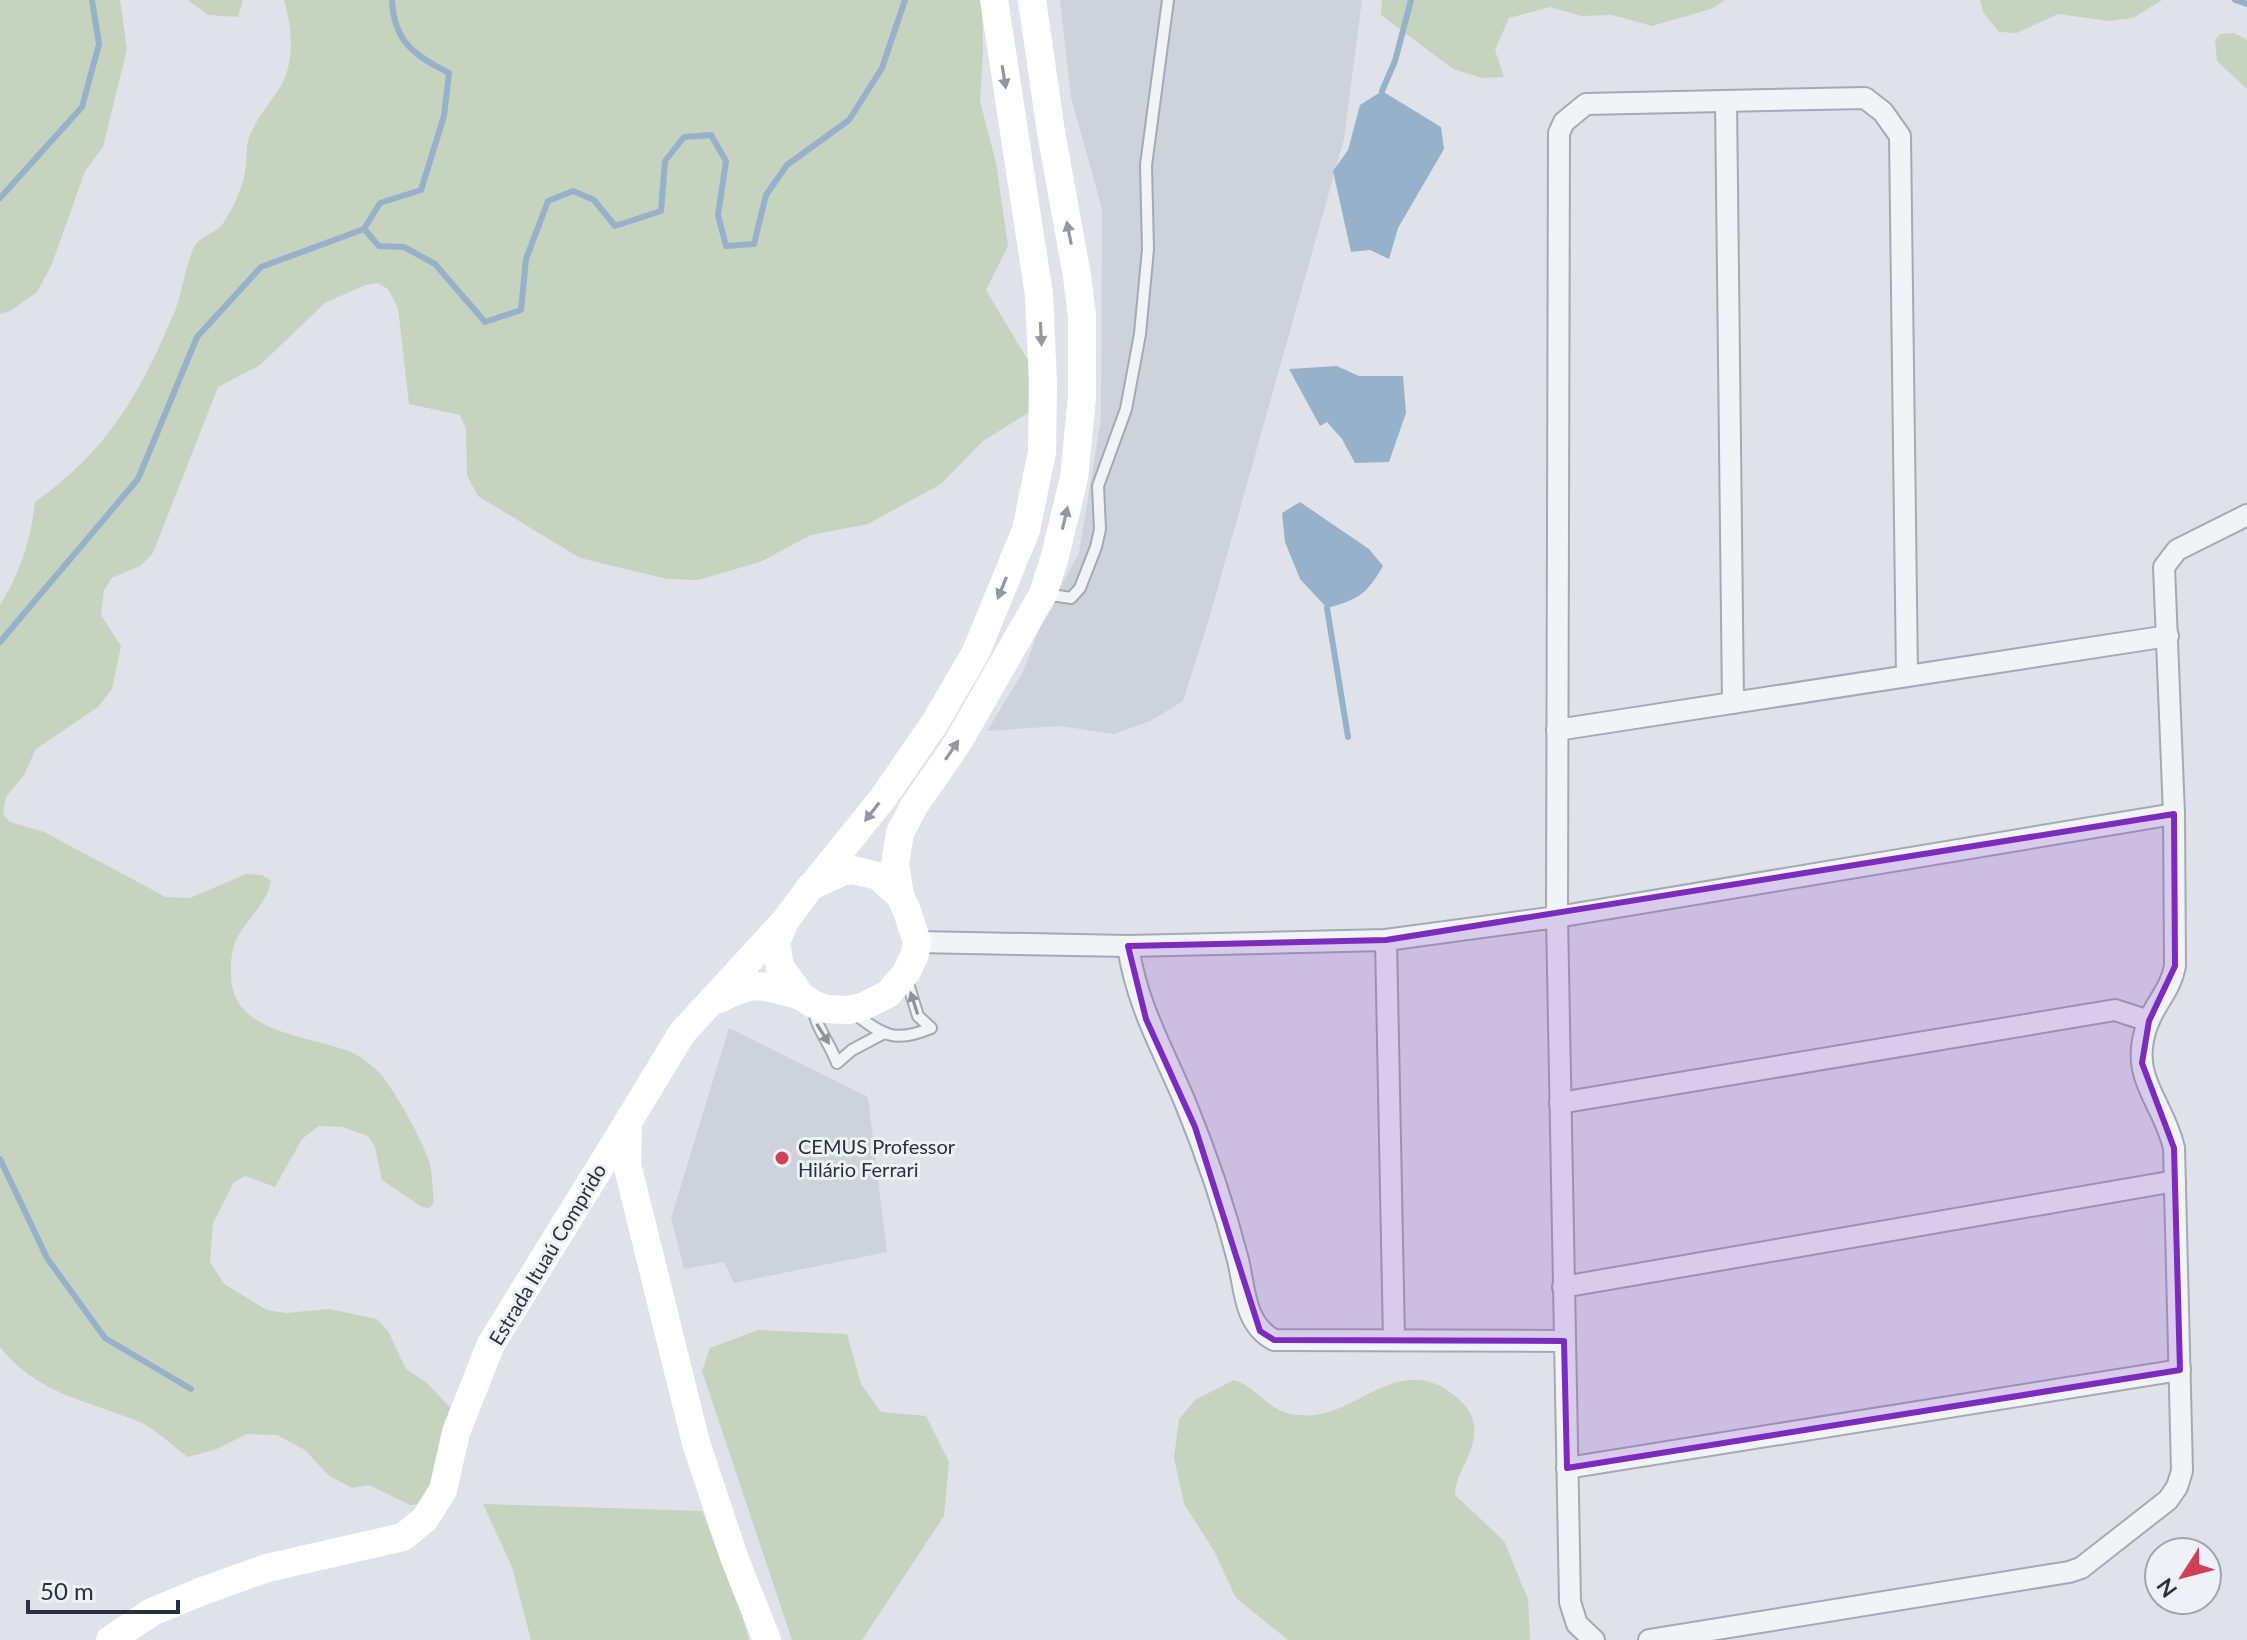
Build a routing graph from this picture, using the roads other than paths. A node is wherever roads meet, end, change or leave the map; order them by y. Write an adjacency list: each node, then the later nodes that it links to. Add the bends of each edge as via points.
1 (994, 0): 12 (main road, one-way to 12, via 1039,295 1042,452 1029,517 976,652 934,724 883,798)
2 (1032, 0): 6 (main road, one-way to 2, via 1074,478 1083,356 1077,276)
3 (1168, 0): 6 (lane, via 1146,165 1148,249 1140,334 1126,409 1098,486 1100,529 1080,588 1071,598)
4 (1726, 101): 8 (street, via 1865,98 1900,136); 9 (street); 10 (street, via 1586,104 1559,133)
5 (2247, 515): 7 (street, via 2177,550 2164,567)
6 (1043, 594): 13 (main road, one-way to 6, via 896,855 906,819 957,744)
7 (2168, 636): 8 (street); 11 (street)
8 (1907, 676): 9 (street)
9 (1733, 703): 10 (street)
10 (1557, 730): 14 (street)
11 (2174, 814): 14 (street); 23 (street, via 2175,966 2171,984)
12 (811, 886): 13 (main road, via 853,870 878,876); 15 (main road)
13 (900, 896): 17 (main road)
14 (1557, 917): 16 (street); 25 (street)
15 (785, 921): 20 (main road, via 776,942 777,959); 21 (main road, Estrada Ituaú Comprido)
16 (1386, 940): 18 (street); 29 (street)
17 (917, 942): 18 (street); 19 (main road)
18 (1128, 946): 29 (street, via 1146,1019 1212,1172 1255,1324 1274,1340)
19 (906, 973): 22 (main road, via 888,994); 24 (lane, one-way to 19, via 901,1038 931,1028 918,1016)
20 (807, 1000): 21 (main road, via 767,985 749,986); 22 (main road, via 826,1009); 24 (lane, one-way to 24, via 837,1063)
21 (708, 1004): 26 (main road, Estrada Ituaú Comprido, via 682,1033)
22 (849, 1010): 24 (lane)
23 (2149, 1021): 25 (street, via 2115,1010); 27 (street, via 2142,1048 2144,1076 2171,1136)
24 (884, 1033)
25 (1560, 1103): 28 (street)
26 (628, 1122): 33 (main road, Estrada Ituaú Comprido, via 491,1344 456,1432 443,1490 425,1519 403,1537 267,1568 200,1592 152,1612); 34 (main road, via 627,1164 696,1443)
27 (2175, 1181): 28 (street); 31 (street)
28 (1563, 1287): 30 (street)
29 (1394, 1340): 30 (street)
30 (1564, 1341): 32 (street)
31 (2180, 1370): 32 (street); 36 (street, via 2182,1471 2177,1487 2168,1500 2081,1568)
32 (1567, 1468): 35 (street, via 1570,1602 1577,1624)
33 (110, 1640)
34 (767, 1640)
35 (1594, 1640)
36 (1649, 1640)

